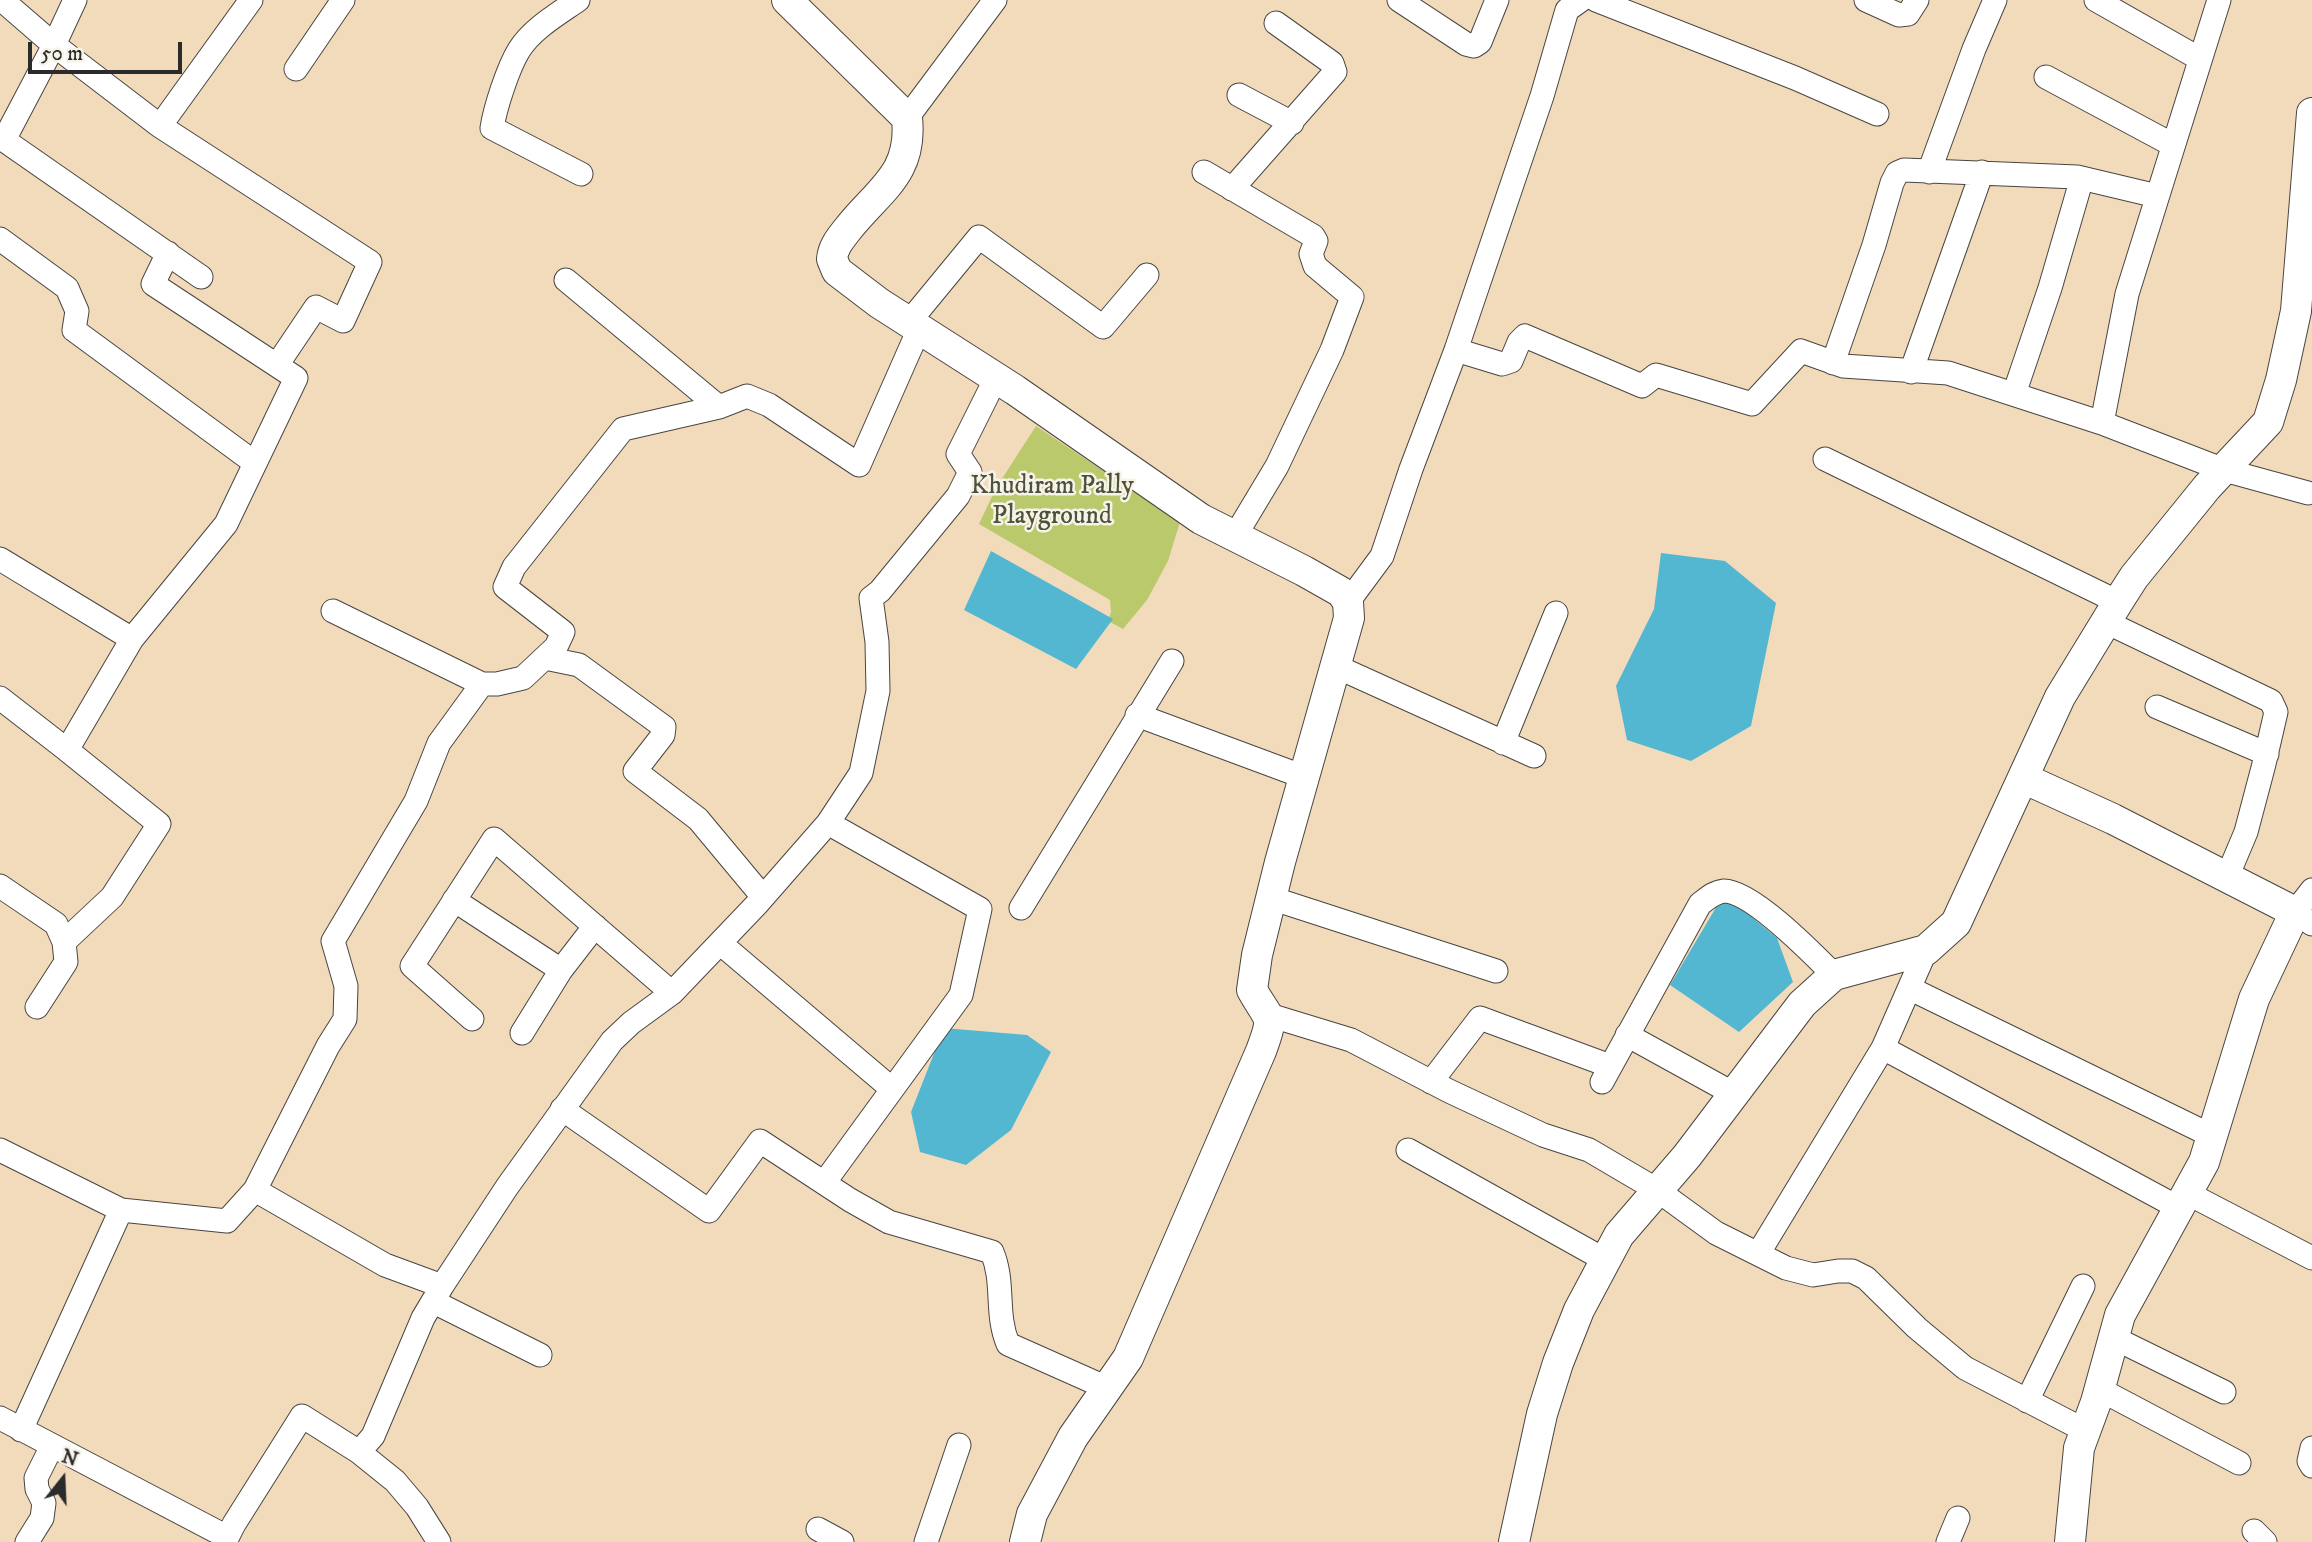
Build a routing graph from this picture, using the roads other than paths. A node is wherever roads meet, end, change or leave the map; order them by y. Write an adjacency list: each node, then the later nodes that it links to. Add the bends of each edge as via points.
1 (2, 0): 18 (street)
2 (75, 0): 18 (street)
3 (251, 0): 27 (street)
4 (344, 0): 20 (street)
5 (578, 0): 32 (street, via 519,49 494,110 492,128)
6 (787, 0): 25 (street)
7 (995, 0): 25 (street)
8 (1399, 0): 9 (street, via 1474,46 1480,42)
9 (1497, 0)
10 (1581, 0): 43 (street, via 1567,10)
11 (1596, 0): 24 (street)
12 (1866, 0): 13 (street, via 1899,15 1908,14)
13 (1917, 0)
14 (1995, 0): 30 (street)
15 (2096, 0): 19 (street)
16 (2219, 0): 19 (street)
17 (1276, 23): 26 (street, via 1332,63 1335,72)
18 (54, 45): 27 (street); 38 (street, via 4,140)
19 (2200, 59): 28 (street)
20 (296, 69)
21 (2046, 77): 28 (street)
22 (1238, 94): 26 (street)
23 (2312, 113): 36 (street)
24 (1877, 114)
25 (907, 118): 42 (street, via 904,160 837,243 832,259 837,271)
26 (1292, 122): 34 (street)
27 (160, 126): 45 (street, via 370,262 343,321 316,307)
28 (2173, 145): 35 (street)
29 (1204, 172): 34 (street)
30 (1929, 172): 31 (street); 44 (street, via 1897,173)
31 (1982, 172): 33 (street); 46 (street)
32 (581, 174)
33 (2082, 178): 35 (street); 48 (street)
34 (1232, 189): 55 (street, via 1313,236 1315,265 1352,297 1277,466)
35 (2157, 196): 50 (street, via 2127,294)
36 (2308, 196): 53 (street, via 2296,310 2281,380 2268,422)
37 (0, 239): 52 (street, via 67,288 77,311 74,330)
38 (168, 253): 40 (street); 45 (street, via 153,285)
39 (1147, 275): 42 (street, via 1103,327 979,237)
40 (201, 277)
41 (566, 280): 49 (street)
42 (914, 325): 47 (street); 49 (street, via 859,465 769,405 747,396)
43 (1456, 350): 44 (street, via 1502,364 1511,361 1525,336 1642,386 1656,376 1752,404 1801,351); 57 (street, via 1382,556)
44 (1833, 363): 46 (street)
45 (277, 365): 52 (street, via 296,378)
46 (1911, 372): 48 (street, via 1948,373)
47 (996, 378): 55 (street, via 1201,519); 75 (street, via 958,454 970,472 958,496 871,598 878,691 861,773)
48 (2014, 394): 50 (street)
49 (719, 407): 62 (street, via 623,429 514,567 505,587 563,632)
50 (2102, 423): 53 (street)
51 (1825, 459): 60 (street)
52 (255, 463): 61 (street, via 226,524)
53 (2224, 470): 54 (street); 60 (street, via 2134,577)
54 (2308, 493)
55 (1235, 536): 57 (street, via 1340,592)
56 (2, 567): 61 (street)
57 (1348, 602): 64 (street, via 1349,618)
58 (333, 611): 65 (street)
59 (1556, 612): 69 (street)
60 (2112, 612): 71 (street, via 2271,701 2276,712); 74 (street, via 2060,697)
61 (132, 639): 70 (street)
62 (545, 657): 65 (street, via 523,678); 78 (street, via 579,665 664,727 635,771 698,819)
63 (1172, 661): 68 (street)
64 (1335, 666): 69 (street); 73 (street)
65 (482, 684): 106 (street, via 439,743 416,801 333,941 346,986 345,1019)
66 (0, 698): 70 (street)
67 (2157, 707): 71 (street)
68 (1137, 715): 73 (street); 81 (street)
69 (1503, 743): 72 (street)
70 (67, 750): 84 (street, via 159,824 112,897)
71 (2267, 754): 76 (street, via 2246,832)
72 (1534, 756)
73 (1304, 777): 79 (street)
74 (2024, 778): 76 (street); 86 (street, via 1956,923)
75 (828, 824): 78 (street); 99 (street, via 980,909 961,995)
76 (2227, 877): 82 (street)
77 (0, 886): 84 (street, via 56,924)
78 (763, 897): 85 (street)
79 (1271, 898): 88 (street); 93 (street, via 1252,990)
80 (454, 900): 83 (street, via 494,839); 87 (street); 94 (street, via 412,966)
81 (1021, 908)
82 (2306, 909): 102 (street, via 2255,999)
83 (595, 926): 87 (street); 91 (street)
84 (64, 942): 92 (street, via 66,962)
85 (720, 943): 91 (street); 99 (street)
86 (1926, 950): 89 (street); 90 (street)
87 (561, 970): 95 (street)
88 (1496, 971)
89 (1833, 975): 96 (street, via 1787,928 1736,893 1712,894 1700,904); 100 (street, via 1802,1004)
90 (1911, 989): 97 (street); 102 (street)
91 (672, 993): 101 (street, via 612,1041)
92 (37, 1007)
93 (1269, 1015): 98 (street, via 1351,1040); 117 (street, via 1261,1051 1128,1358)
94 (472, 1019)
95 (522, 1032)
96 (1627, 1035): 98 (street, via 1606,1074 1480,1018); 100 (street)
97 (1883, 1048): 108 (street); 110 (street)
98 (1431, 1082): 107 (street, via 1543,1136 1589,1150)
99 (892, 1089): 105 (street)
100 (1734, 1094): 107 (street)
101 (562, 1110): 105 (street, via 709,1211 760,1141); 114 (street)
102 (2212, 1136): 108 (street)
103 (0, 1150): 109 (street)
104 (1408, 1150): 112 (street)
105 (824, 1183): 117 (street, via 889,1222 992,1252 999,1268 1002,1329 1008,1343)
106 (255, 1190): 109 (street, via 227,1221); 114 (street)
107 (1657, 1190): 110 (street, via 1716,1233); 112 (street, via 1619,1234)
108 (2183, 1201): 111 (street); 115 (street, via 2120,1315)
109 (121, 1210): 122 (street)
110 (1758, 1254): 120 (street, via 1813,1275 1852,1271 1866,1278 1965,1368)
111 (2312, 1258)
112 (1605, 1261): 138 (street, via 1558,1363)
113 (2083, 1286): 120 (street)
114 (438, 1294): 116 (street); 127 (street, via 373,1436)
115 (2113, 1338): 118 (street); 119 (street)
116 (540, 1355)
117 (1107, 1388): 137 (street, via 1073,1437 1032,1514)
118 (2099, 1389): 123 (street); 128 (street)
119 (2224, 1392)
120 (2027, 1401): 123 (street)
121 (0, 1418): 122 (street)
122 (21, 1430): 125 (street)
123 (2086, 1431): 140 (street, via 2079,1448)
124 (959, 1445): 136 (street)
125 (52, 1446): 132 (street); 133 (street, via 36,1478 44,1503 42,1518)
126 (2312, 1448): 129 (street)
127 (359, 1452): 132 (street, via 302,1416); 134 (street, via 396,1481)
128 (2239, 1463)
129 (2312, 1466)
130 (1958, 1518): 139 (street)
131 (817, 1529): 135 (street)
132 (226, 1540)
133 (27, 1542)
134 (439, 1542)
135 (842, 1542)
136 (926, 1542)
137 (1025, 1542)
138 (1514, 1542)
139 (1948, 1542)
140 (2070, 1542)

